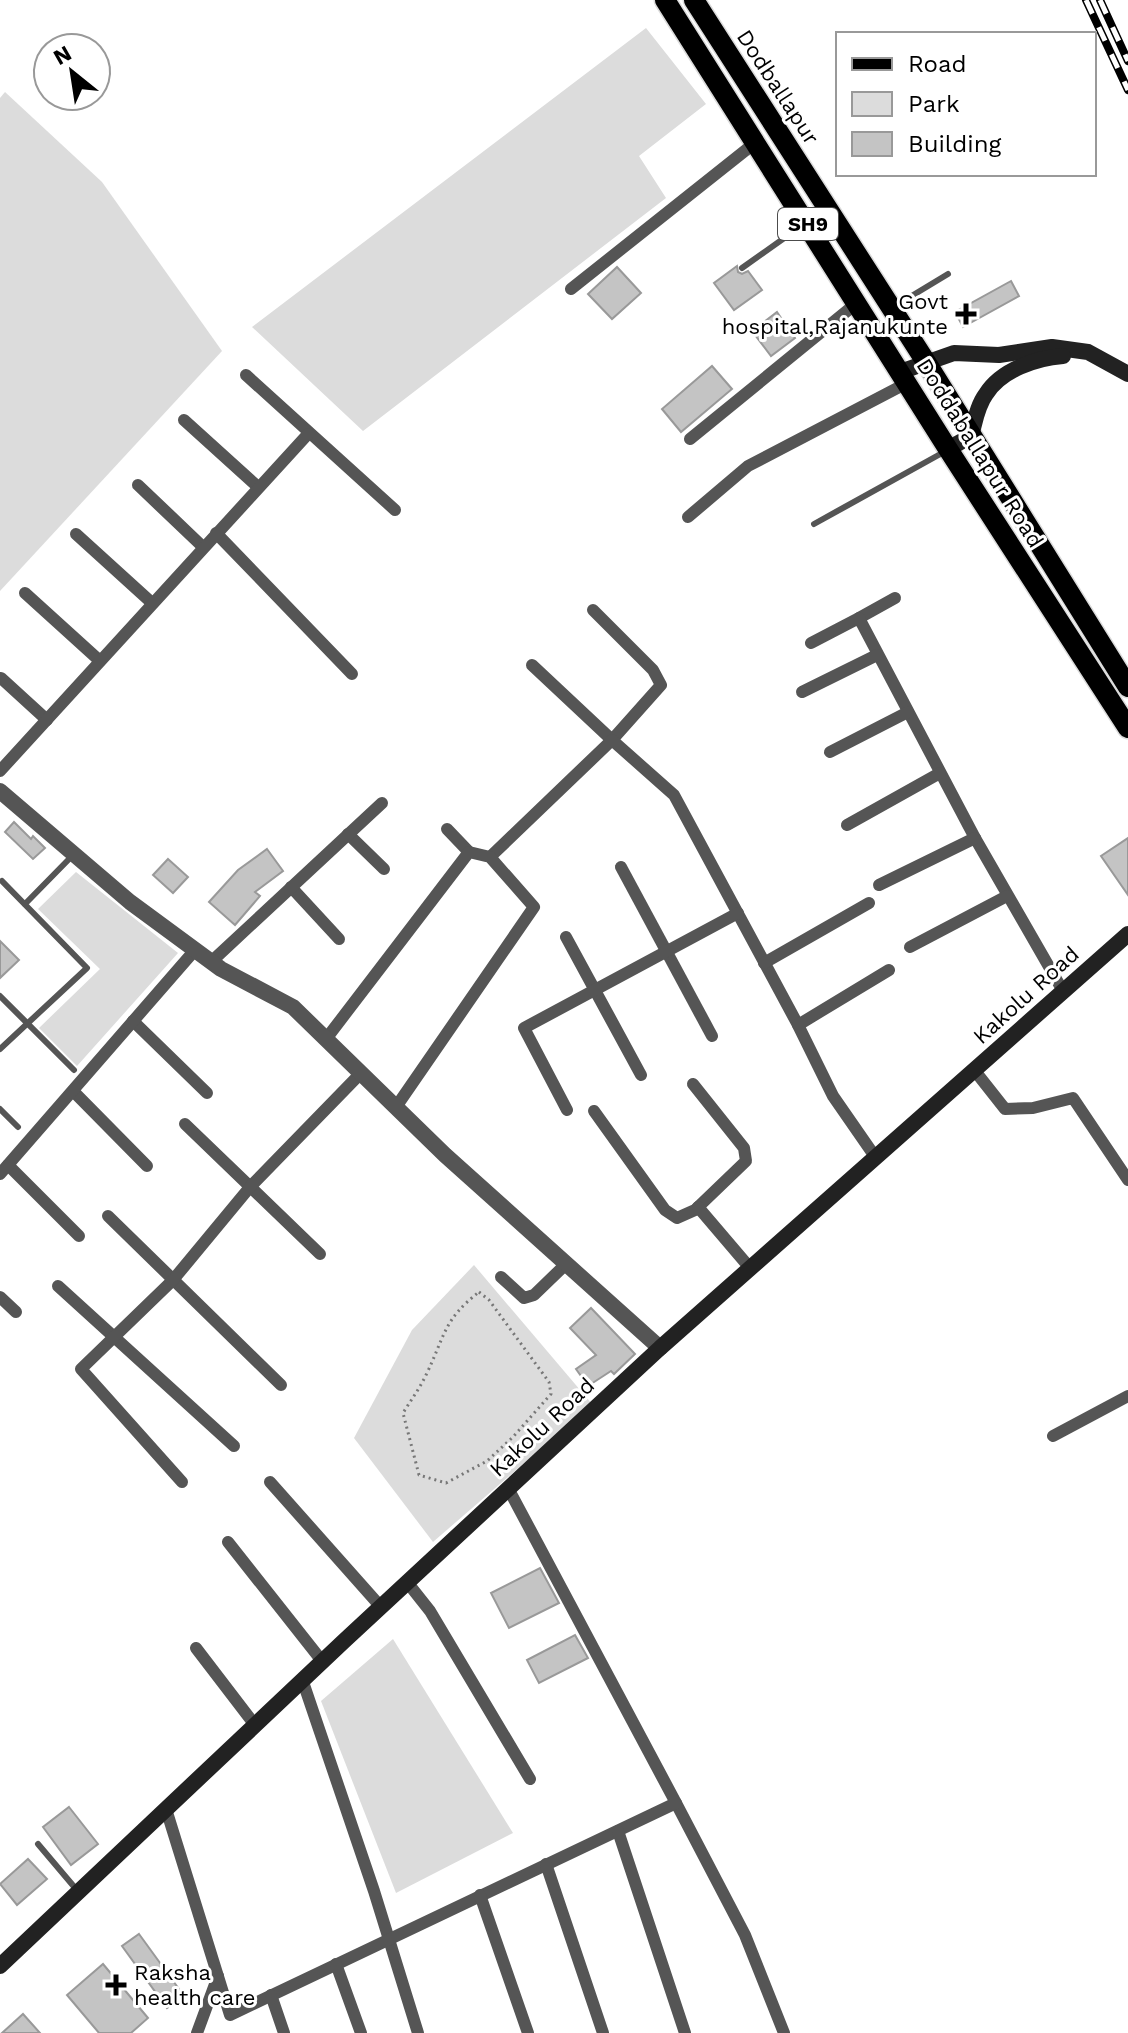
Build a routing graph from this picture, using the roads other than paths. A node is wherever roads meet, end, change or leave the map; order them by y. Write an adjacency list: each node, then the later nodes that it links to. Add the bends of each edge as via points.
1 (665, 0): 3 (main road, Doddaballapur Road / SH9)
2 (694, 0): 9 (main road, Dodballapur / SH9)
3 (756, 142): 4 (main road, Doddaballapur Road / SH9); 7 (street)
4 (807, 222): 5 (lane); 8 (main road, Doddaballapur Road / SH9)
5 (742, 268)
6 (948, 274): 9 (lane)
7 (571, 289)
8 (858, 302): 14 (main road, Doddaballapur Road / SH9); 18 (street)
9 (892, 308): 11 (main road, Dodballapur / SH9)
10 (1104, 361): 11 (main road, via 1088,352 1052,347 999,355 954,353); 12 (main road); 17 (main road, via 1054,357 1009,373 987,392)
11 (926, 362): 14 (main road); 17 (main road, Dodballapur / SH9)
12 (1128, 374)
13 (246, 375): 16 (street)
14 (904, 377): 19 (main road, Doddaballapur Road / SH9); 23 (street, via 748,466)
15 (184, 420): 21 (street)
16 (308, 434): 21 (street); 22 (street)
17 (971, 436): 19 (main road); 39 (main road, Dodballapur / SH9)
18 (690, 439)
19 (948, 449): 24 (lane); 43 (main road, Doddaballapur Road / SH9)
20 (138, 485): 27 (street)
21 (258, 487): 25 (street)
22 (395, 510)
23 (688, 517)
24 (814, 524)
25 (216, 533): 27 (street); 37 (street)
26 (76, 534): 30 (street)
27 (203, 547): 30 (street)
28 (25, 593): 35 (street)
29 (895, 598): 32 (street)
30 (152, 603): 35 (street)
31 (593, 610): 44 (street, via 653,670 661,685)
32 (859, 618): 33 (street); 34 (street)
33 (811, 643)
34 (877, 655): 40 (street); 41 (street)
35 (100, 661): 42 (street)
36 (532, 665): 44 (street)
37 (352, 674)
38 (1, 678): 42 (street)
39 (1128, 687)
40 (802, 692)
41 (908, 712): 45 (street); 47 (street)
42 (47, 720): 46 (street)
43 (1128, 728)
44 (612, 740): 56 (street); 65 (street, via 674,795)
45 (830, 752)
46 (0, 771)
47 (940, 773): 50 (street); 53 (street)
48 (3, 800): 55 (street)
49 (382, 803): 52 (street)
50 (847, 825)
51 (447, 829): 54 (street)
52 (348, 834): 58 (street); 61 (street)
53 (975, 838): 60 (street); 62 (street)
54 (469, 852): 56 (street); 82 (street)
55 (74, 854): 64 (lane); 70 (street)
56 (490, 857): 91 (street, via 534,907)
57 (621, 867): 71 (street)
58 (384, 869)
59 (2, 881): 64 (lane)
60 (879, 885)
61 (291, 887): 68 (street); 72 (street)
62 (1007, 896): 69 (street); 76 (street)
63 (869, 903): 73 (street)
64 (25, 904): 79 (lane, via 87,968)
65 (738, 913): 71 (street); 73 (street)
66 (1128, 934): 76 (main road, Kakolu Road)
67 (566, 937): 75 (street)
68 (339, 939)
69 (910, 947)
70 (195, 950): 72 (street); 78 (street)
71 (666, 952): 75 (street); 81 (street)
72 (211, 962): 82 (street, via 293,1007)
73 (764, 963): 80 (street)
74 (889, 970): 80 (street)
75 (595, 990): 87 (street); 93 (street, via 524,1028)
76 (1063, 991): 85 (main road, Kakolu Road)
77 (0, 996): 79 (lane)
78 (133, 1021): 89 (street); 90 (street)
79 (27, 1023): 83 (lane); 84 (lane)
80 (798, 1025): 97 (street, via 833,1096)
81 (712, 1036)
82 (326, 1039): 86 (street)
83 (0, 1049)
84 (74, 1070)
85 (975, 1071): 97 (main road, Kakolu Road); 100 (street, via 1005,1109 1073,1098)
86 (361, 1073): 91 (street); 101 (street)
87 (641, 1075)
88 (693, 1084): 102 (street, via 747,1155 742,1167)
89 (73, 1091): 98 (street); 99 (street)
90 (207, 1093)
91 (396, 1107): 106 (street)
92 (0, 1109): 96 (lane)
93 (567, 1110)
94 (594, 1111): 102 (street, via 665,1210 677,1218)
95 (185, 1124): 101 (street)
96 (18, 1127)
97 (876, 1158): 107 (main road, Kakolu Road)
98 (147, 1166)
99 (4, 1169): 104 (street)
100 (1128, 1180)
101 (250, 1187): 105 (street); 109 (street)
102 (698, 1207): 107 (street)
103 (108, 1216): 109 (street)
104 (79, 1236)
105 (320, 1254)
106 (565, 1265): 108 (street, via 524,1298); 114 (street)
107 (750, 1268): 114 (main road, Kakolu Road)
108 (501, 1277)
109 (173, 1280): 113 (street); 115 (street)
110 (58, 1286): 113 (street)
111 (0, 1298): 112 (street)
112 (16, 1312)
113 (112, 1336): 118 (street); 119 (street, via 81,1369)
114 (660, 1348): 121 (main road, Kakolu Road)
115 (281, 1385)
116 (1128, 1396): 117 (street)
117 (1053, 1436)
118 (234, 1446)
119 (182, 1482)
120 (270, 1482): 124 (street)
121 (508, 1488): 123 (main road, Kakolu Road); 130 (street)
122 (228, 1542): 126 (street)
123 (407, 1582): 124 (main road, Kakolu Road); 129 (street, via 430,1611)
124 (381, 1607): 126 (main road, Kakolu Road)
125 (196, 1648): 128 (street)
126 (322, 1661): 127 (main road, Kakolu Road)
127 (302, 1679): 128 (main road, Kakolu Road); 137 (street)
128 (255, 1725): 131 (main road, Kakolu Road)
129 (530, 1779)
130 (676, 1803): 132 (street); 149 (street, via 745,1935)
131 (166, 1809): 135 (main road, Kakolu Road); 140 (street)
132 (618, 1831): 134 (street); 148 (street)
133 (38, 1844): 135 (lane)
134 (546, 1864): 136 (street); 147 (street)
135 (78, 1892): 139 (main road, Kakolu Road)
136 (480, 1895): 137 (street); 146 (street)
137 (388, 1938): 138 (street); 145 (street)
138 (336, 1964): 141 (street); 144 (street)
139 (0, 1966)
140 (218, 1976): 141 (street, via 230,2015); 142 (street)
141 (271, 1995): 143 (street)
142 (196, 2032)
143 (284, 2033)
144 (361, 2033)
145 (418, 2033)
146 (528, 2033)
147 (603, 2033)
148 (685, 2033)
149 (784, 2033)

